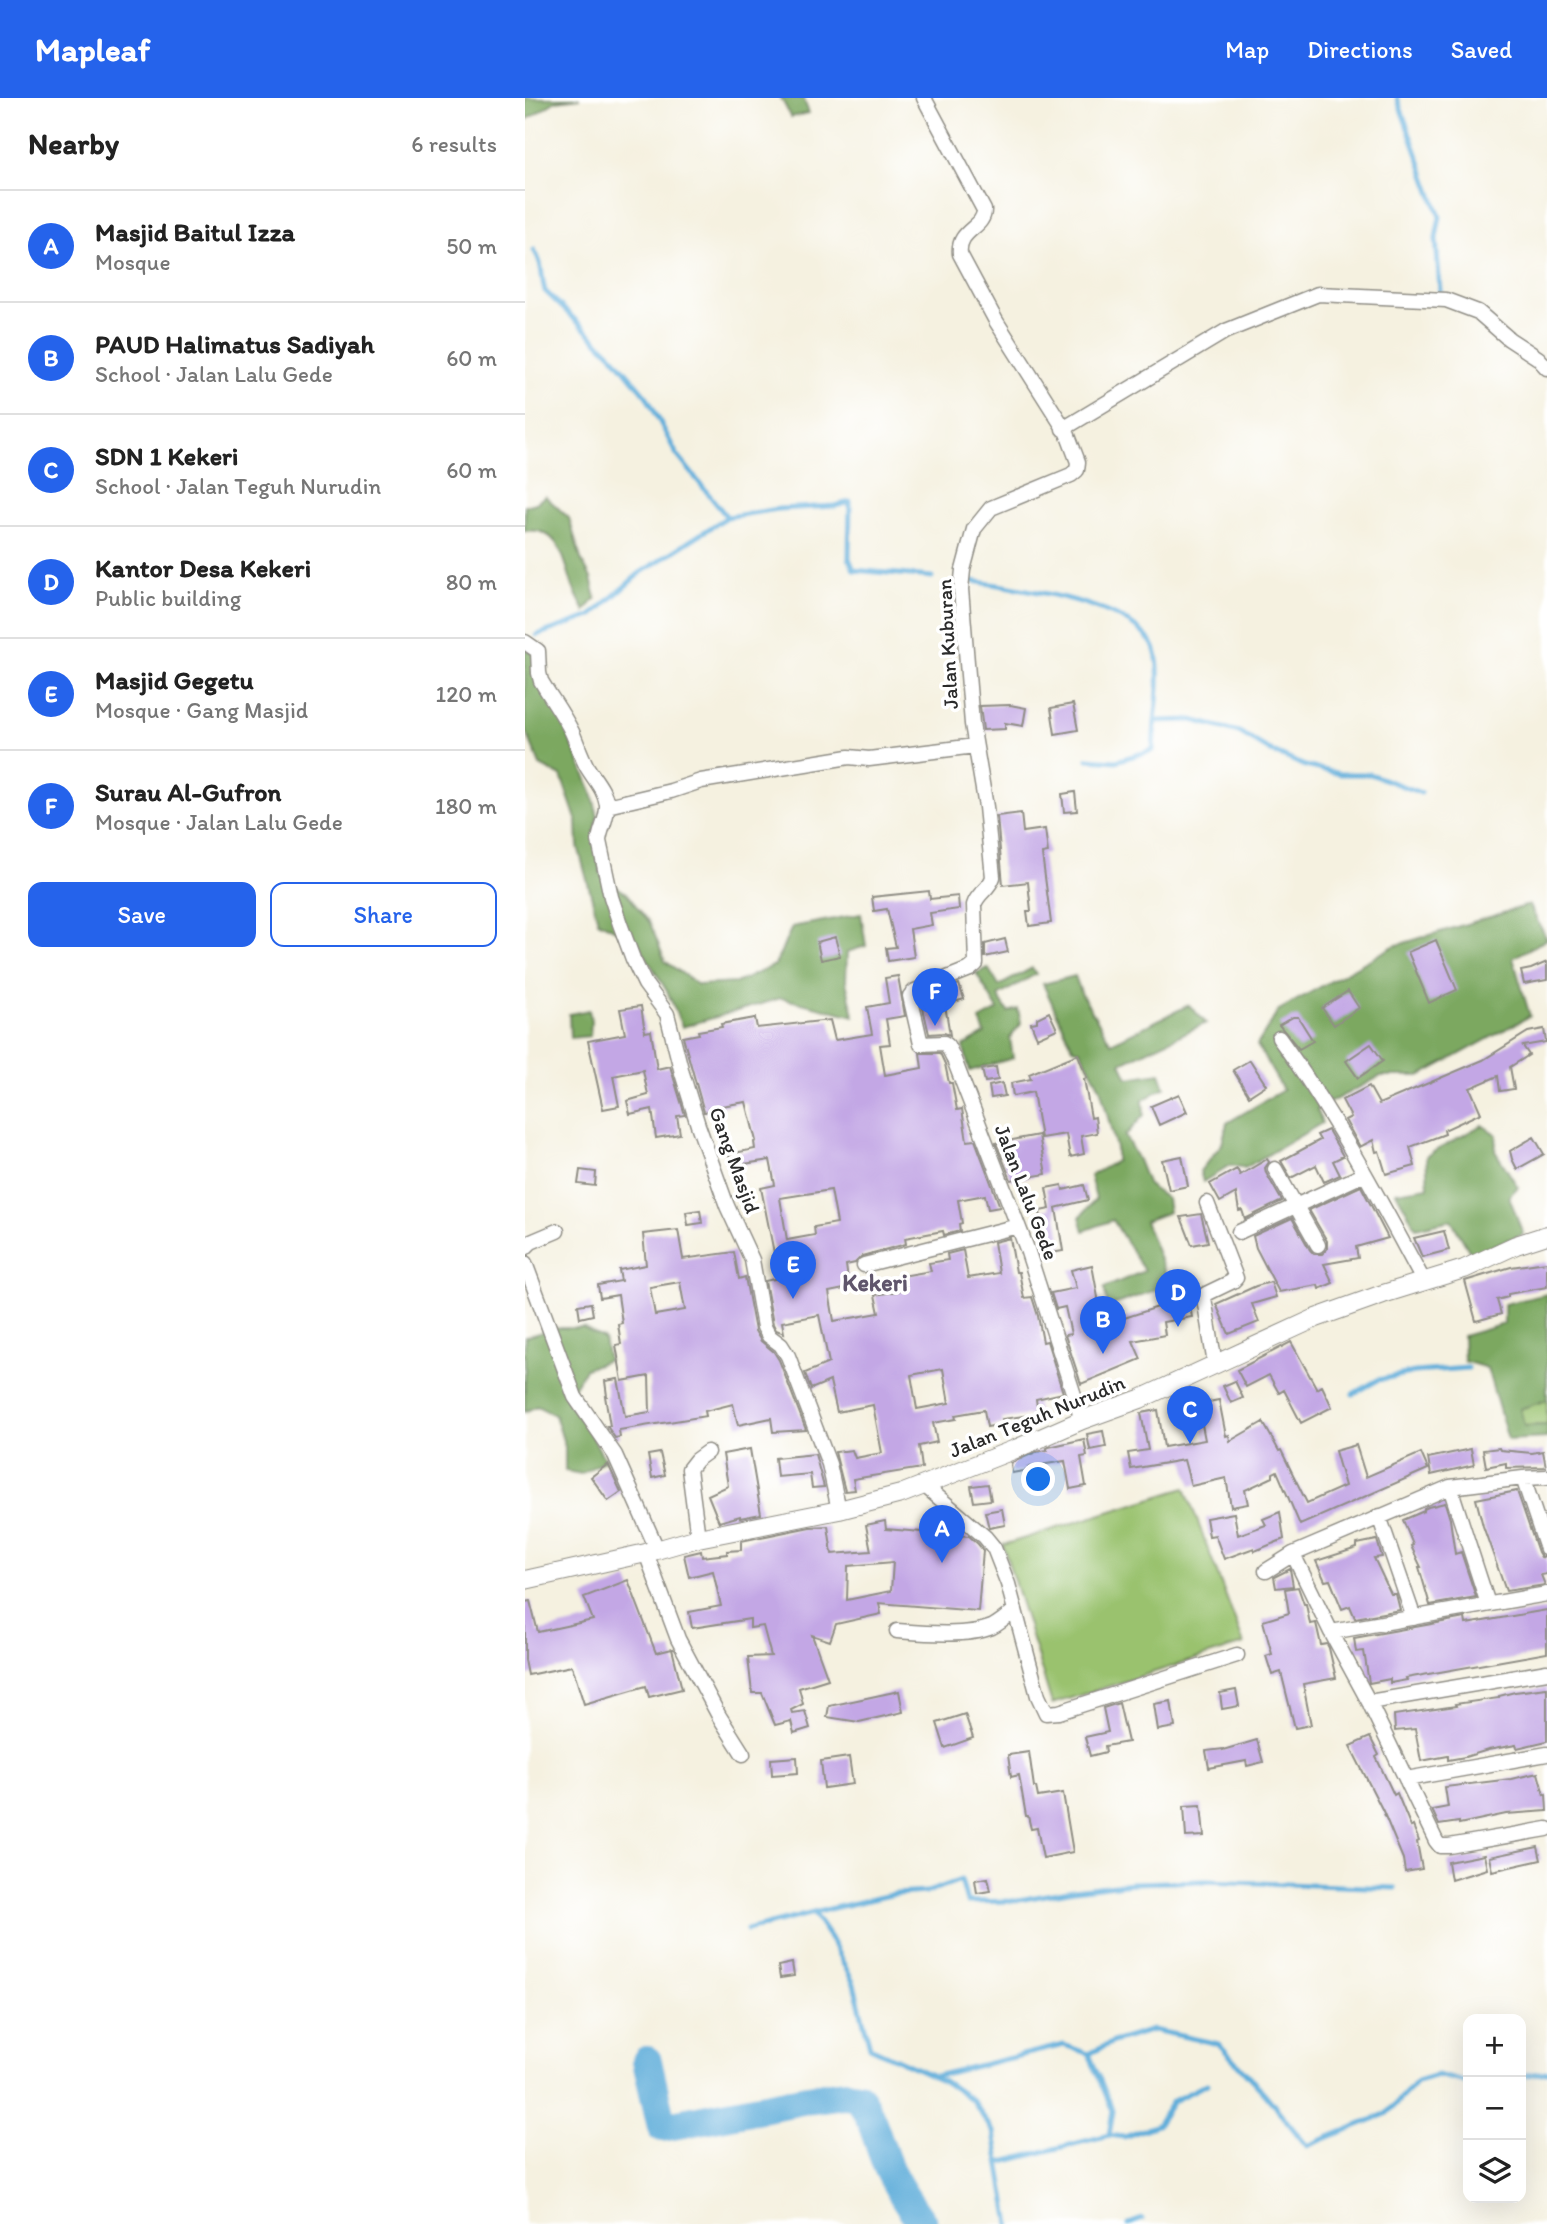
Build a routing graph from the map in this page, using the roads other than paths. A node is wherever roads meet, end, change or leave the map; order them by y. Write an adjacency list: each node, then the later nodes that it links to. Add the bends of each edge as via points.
1 (924, 98): 3 (street, Jalan Kuburan, via 984,210 983,218 963,238 960,254)
2 (1547, 368): 3 (street, via 1478,312 1446,300 1318,294 1226,331)
3 (1063, 429): 5 (street, Jalan Kuburan, via 1077,458 1077,470 999,504 979,521 970,537 961,589)
4 (525, 642): 6 (street, via 538,651 541,681 600,785)
5 (975, 746): 6 (street, via 849,757 721,777); 7 (street, Jalan Kuburan, via 993,874 990,886 974,905 977,961 970,969 911,994)
6 (607, 807): 29 (street, Gang Masjid, via 599,841 611,897 633,959 667,1014 698,1125 752,1260 764,1327 788,1356 829,1464)
7 (911, 1006): 13 (street, Jalan Lalu Gede, via 921,1044 944,1043 953,1057)
8 (1279, 1038): 10 (street)
9 (1275, 1169): 12 (street)
10 (1365, 1174): 12 (street); 21 (street)
11 (1207, 1203): 22 (street, via 1236,1278 1204,1298)
12 (1296, 1205): 15 (street); 17 (street)
13 (1018, 1226): 20 (street); 23 (street, Jalan Lalu Gede)
14 (557, 1231): 18 (street)
15 (1239, 1232)
16 (1547, 1235): 21 (street, Jalan Teguh Nurudin)
17 (1318, 1245)
18 (525, 1248)
19 (525, 1263): 33 (street, via 575,1397 615,1455)
20 (864, 1265)
21 (1424, 1283): 22 (street, Jalan Teguh Nurudin, via 1349,1305)
22 (1215, 1364): 23 (street, Jalan Teguh Nurudin)
23 (1082, 1420): 27 (street, Jalan Teguh Nurudin)
24 (707, 1452): 31 (street, via 689,1469)
25 (1547, 1477): 26 (street)
26 (1523, 1478): 28 (street); 32 (street)
27 (924, 1485): 29 (street, Jalan Teguh Nurudin); 39 (street, via 994,1548)
28 (1450, 1487): 30 (street); 38 (street)
29 (839, 1510): 31 (street, Jalan Teguh Nurudin)
30 (1379, 1516): 34 (street); 40 (street)
31 (698, 1538): 33 (street, Jalan Teguh Nurudin)
32 (1547, 1549)
33 (652, 1551): 36 (street, Jalan Teguh Nurudin); 46 (street, via 678,1639)
34 (1293, 1554): 35 (street); 42 (street)
35 (1266, 1571)
36 (525, 1580)
37 (1547, 1594): 38 (street)
38 (1488, 1604): 40 (street)
39 (1015, 1611): 41 (street, via 992,1627 962,1633); 43 (street, via 1046,1713)
40 (1414, 1618): 42 (street)
41 (897, 1631)
42 (1331, 1632): 45 (street)
43 (1237, 1655)
44 (1547, 1672): 45 (street)
45 (1369, 1702): 48 (street)
46 (743, 1754)
47 (1547, 1754): 48 (street)
48 (1406, 1779): 49 (street, via 1440,1846)
49 (1547, 1829)

